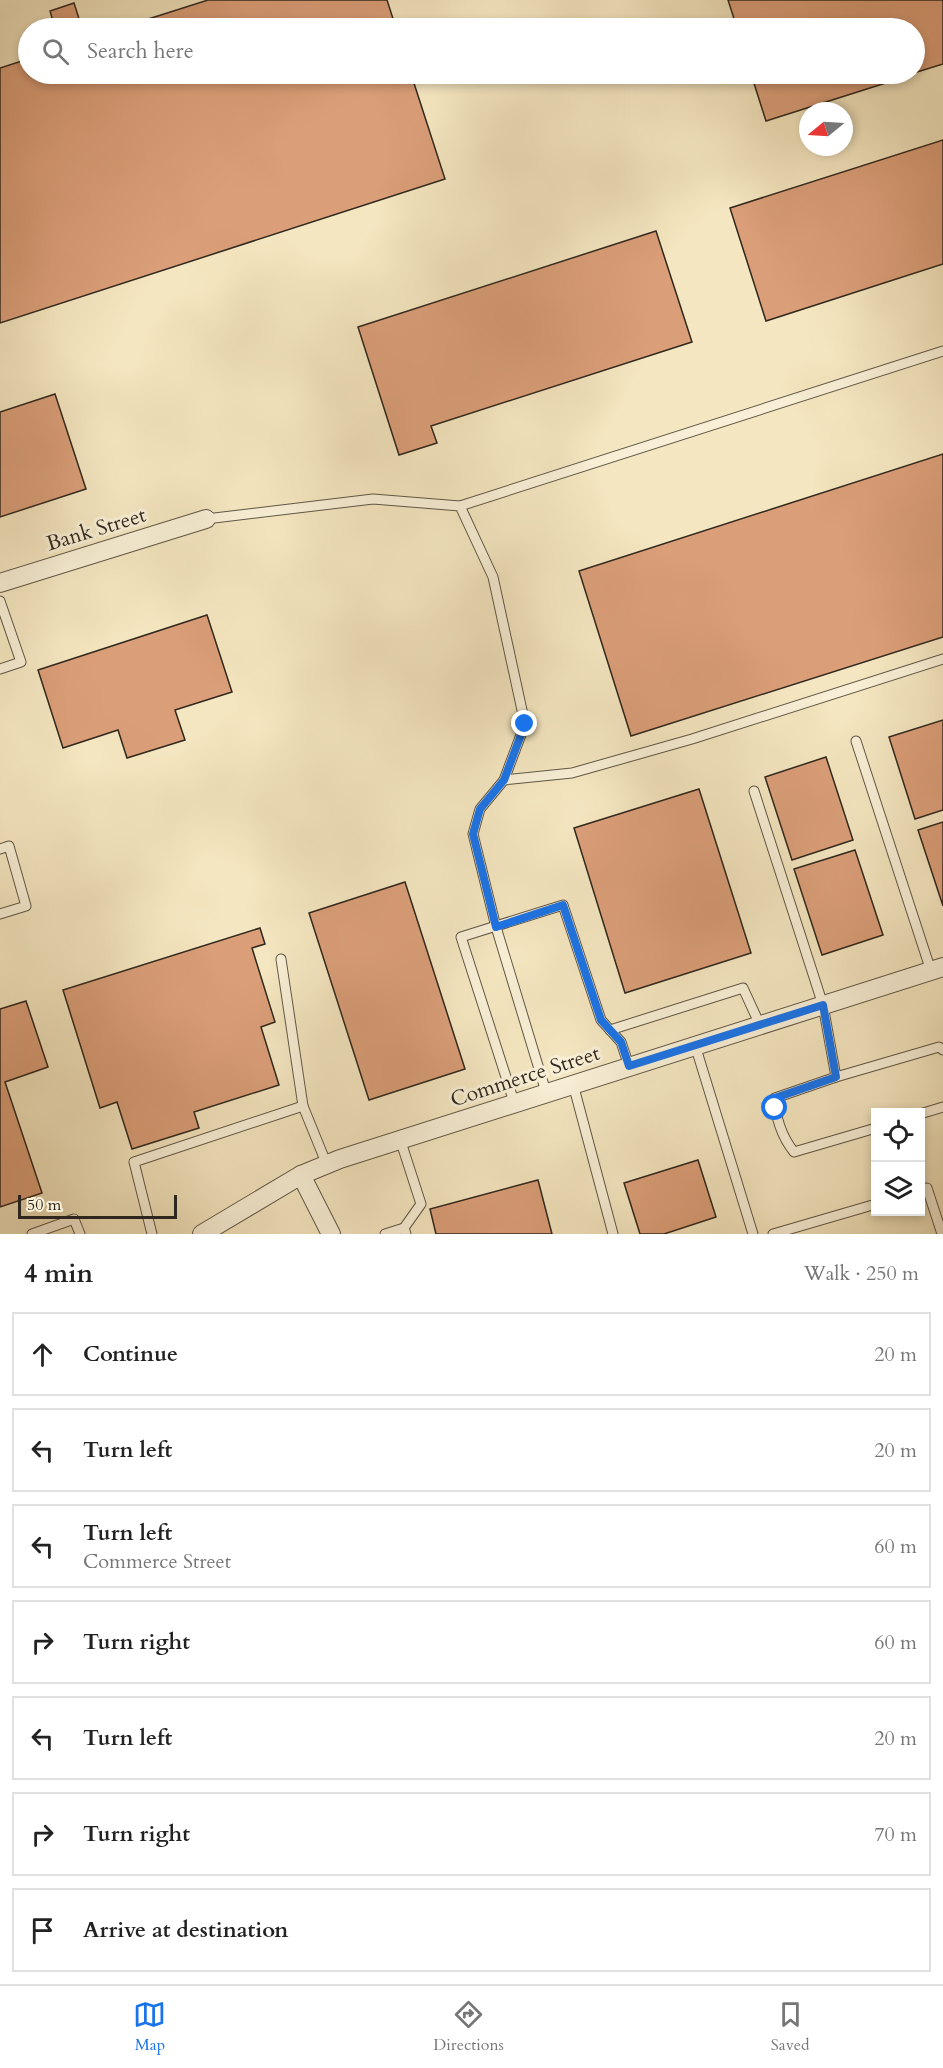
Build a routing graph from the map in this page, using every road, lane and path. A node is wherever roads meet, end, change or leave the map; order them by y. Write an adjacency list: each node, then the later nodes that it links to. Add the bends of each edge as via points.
1 (943, 351): 2 (lane)
2 (460, 506): 3 (lane, via 373,499); 9 (lane, via 493,577 525,724)
3 (206, 519): 4 (street, Bank Street)
4 (0, 583)
5 (0, 601): 7 (lane, via 21,662)
6 (943, 659): 9 (lane, via 572,773)
7 (0, 669)
8 (856, 741): 15 (lane)
9 (504, 780): 13 (lane, via 480,809 473,834)
10 (754, 791): 16 (lane)
11 (0, 849): 12 (lane, via 9,846 26,906)
12 (0, 914)
13 (496, 927): 18 (lane, via 563,905 601,1020); 24 (lane); 25 (lane, via 461,938)
14 (281, 959): 26 (lane)
15 (937, 969): 16 (street, Commerce Street)
16 (823, 1005): 17 (street, Commerce Street); 22 (lane)
17 (760, 1025): 18 (lane, via 743,988); 19 (street, Commerce Street)
18 (610, 1030): 21 (lane, via 621,1042)
19 (695, 1045): 21 (street, Commerce Street); 43 (lane)
20 (943, 1050): 22 (lane, via 939,1047)
21 (629, 1066): 23 (street, Commerce Street)
22 (836, 1077): 29 (lane, via 775,1098 784,1141 794,1152)
23 (573, 1084): 24 (street, Commerce Street); 42 (lane)
24 (546, 1092): 25 (street, Commerce Street)
25 (514, 1102): 30 (street, Commerce Street)
26 (303, 1106): 31 (lane); 38 (lane, via 134,1162)
27 (943, 1107): 28 (lane)
28 (925, 1113)
29 (871, 1129)
30 (400, 1139): 31 (street, Commerce Street); 35 (lane, via 422,1204)
31 (327, 1164): 32 (street, Commerce Street)
32 (302, 1175): 39 (street, Commerce Street); 40 (street)
33 (925, 1189): 45 (lane)
34 (871, 1205): 44 (lane)
35 (405, 1231): 41 (lane)
36 (32, 1234): 37 (lane, via 74,1219)
37 (80, 1234)
38 (152, 1234)
39 (202, 1234)
40 (331, 1234)
41 (385, 1234)
42 (613, 1234)
43 (753, 1234)
44 (773, 1234)
45 (942, 1234)

